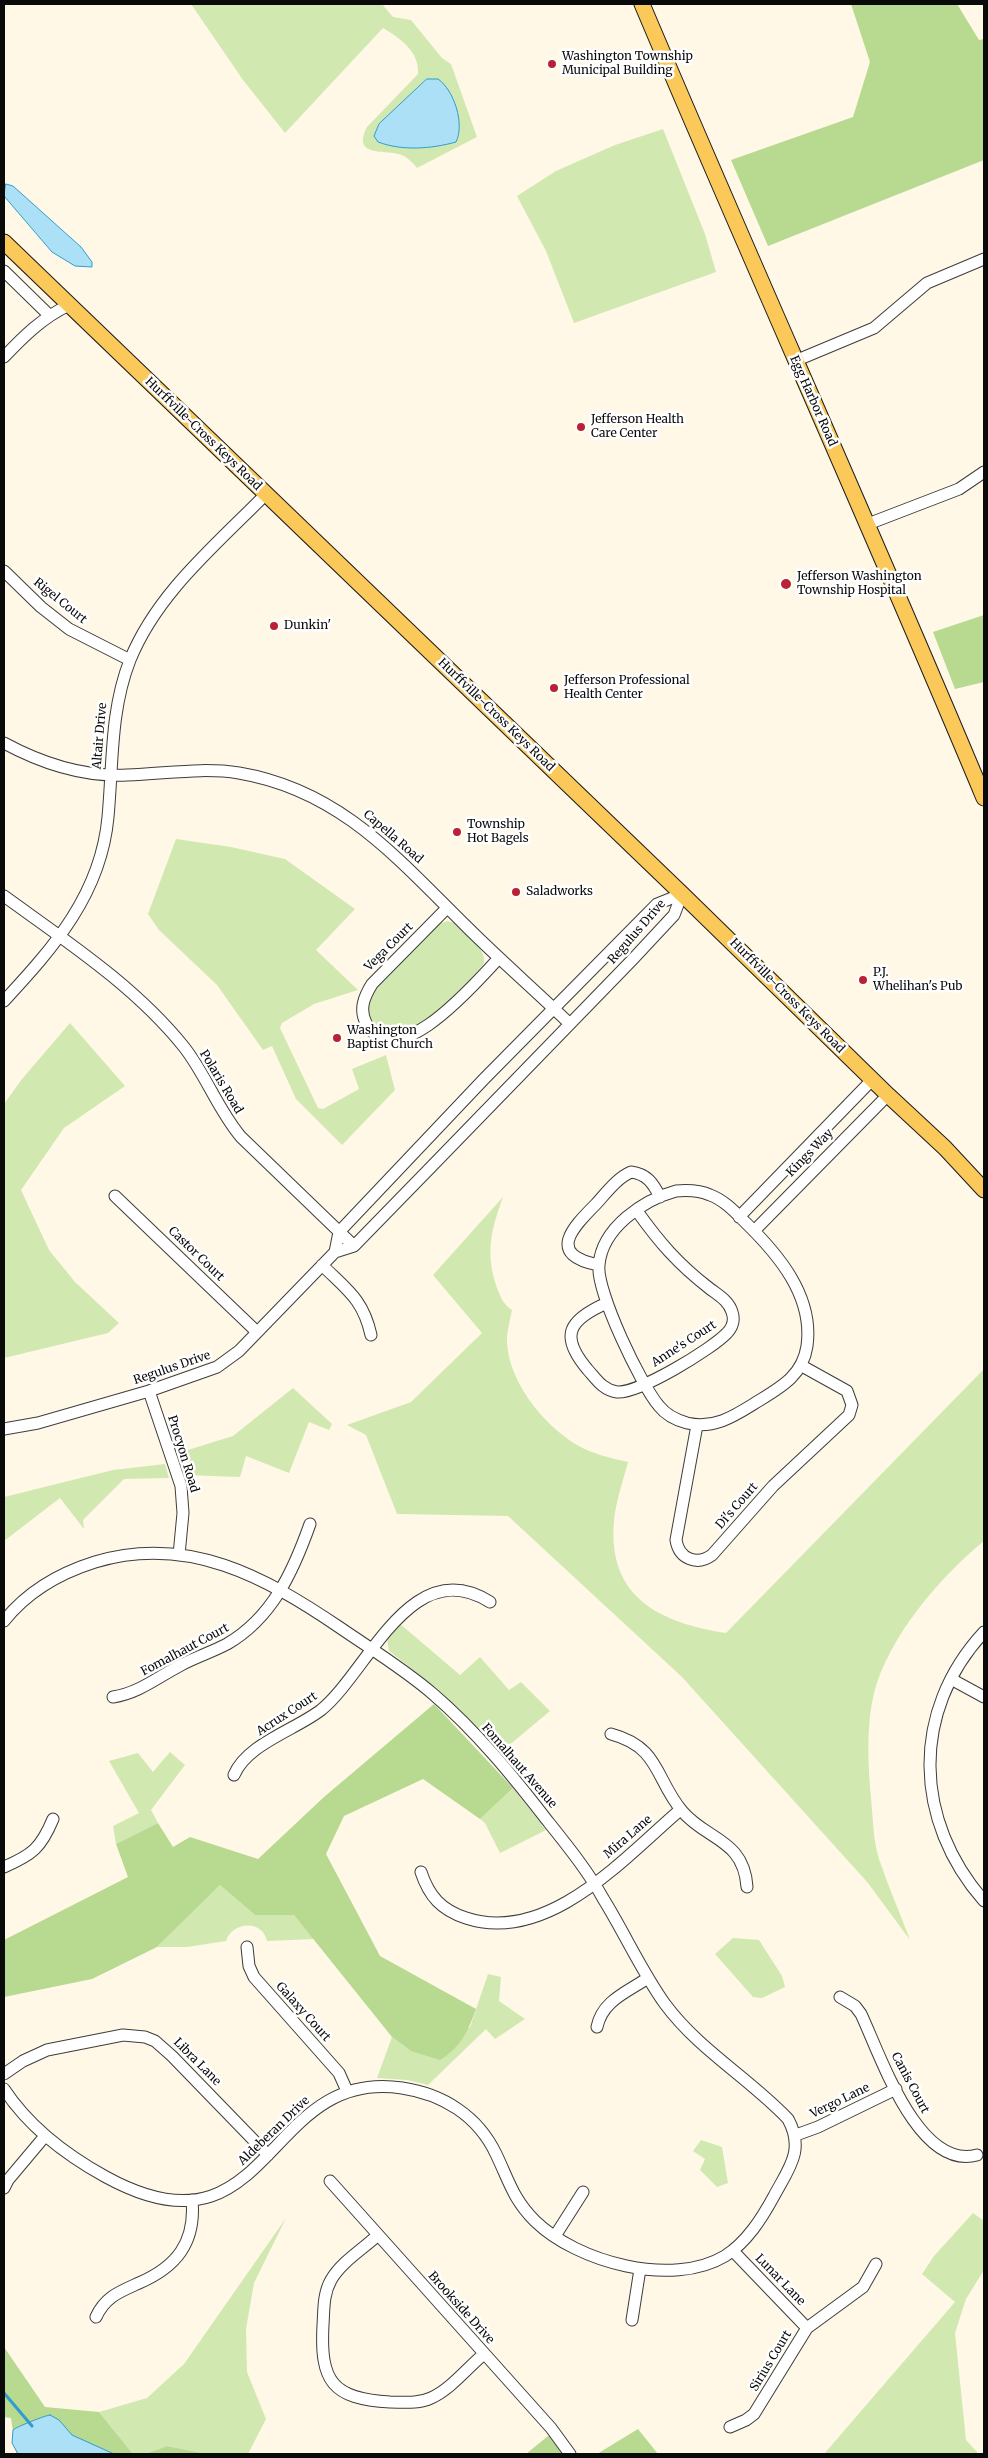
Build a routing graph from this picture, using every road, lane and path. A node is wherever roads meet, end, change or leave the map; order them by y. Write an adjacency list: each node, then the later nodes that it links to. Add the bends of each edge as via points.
1 (642, 4): 8 (main road, Egg Harbor Road)
2 (4, 242): 5 (main road, Hurffville-Cross Keys Road)
3 (984, 259): 8 (street, via 927,282 874,328)
4 (4, 271): 6 (street)
5 (69, 305): 6 (street); 10 (main road, Hurffville-Cross Keys Road)
6 (49, 314): 7 (street)
7 (4, 357)
8 (795, 362): 11 (main road, Egg Harbor Road)
9 (984, 472): 11 (street, via 958,489)
10 (266, 494): 13 (street, Altair Drive, via 164,600 145,628); 17 (main road, Hurffville-Cross Keys Road)
11 (868, 524): 16 (main road, Egg Harbor Road)
12 (4, 571): 13 (street, Rigel Court, via 69,629)
13 (130, 660): 15 (street, Altair Drive, via 115,712)
14 (4, 743): 15 (street, Capella Road, via 50,764)
15 (110, 775): 19 (street, Capella Road, via 223,770 262,777 296,788 366,830); 20 (street, Altair Drive, via 107,826 100,862 82,904)
16 (984, 798)
17 (682, 894): 21 (street, Regulus Drive, via 658,904); 23 (street, Regulus Drive, via 674,915); 27 (main road, Hurffville-Cross Keys Road)
18 (4, 896): 20 (street, Polaris Road)
19 (447, 908): 22 (street, Capella Road); 22 (street, Vega Court, via 365,995 364,1017 375,1034 395,1040 427,1026 449,1009)
20 (60, 938): 24 (street, Altair Drive); 35 (street, Polaris Road, via 127,989 160,1019 198,1067 233,1128)
21 (614, 947): 23 (street); 25 (street, Regulus Drive)
22 (499, 958): 25 (street, Capella Road)
23 (630, 962): 26 (street, Regulus Drive)
24 (4, 1000)
25 (553, 1008): 26 (street, Capella Road); 35 (street, Regulus Drive)
26 (570, 1024): 36 (street, Regulus Drive)
27 (872, 1080): 28 (main road, Hurffville-Cross Keys Road); 33 (street, Kings Way)
28 (888, 1095): 29 (main road, Hurffville-Cross Keys Road); 34 (street, Kings Way)
29 (984, 1190)
30 (115, 1196): 41 (street, Castor Court)
31 (660, 1197): 32 (street); 33 (street, via 676,1191 706,1193); 38 (street, via 650,1179 631,1172 575,1225 568,1239 570,1250 580,1261)
32 (637, 1210): 38 (street, via 612,1233 603,1247); 44 (street, Anne's Court, via 671,1256 726,1301 733,1319 730,1329 721,1339 672,1371)
33 (740, 1217): 34 (street)
34 (754, 1231): 43 (street, via 787,1271 800,1296 808,1334)
35 (339, 1232): 36 (street, Polaris Road); 37 (street)
36 (354, 1246): 37 (street, Regulus Drive)
37 (335, 1252): 39 (street, Regulus Drive)
38 (599, 1264): 40 (street)
39 (322, 1265): 41 (street, Regulus Drive); 42 (street, via 357,1299)
40 (607, 1304): 44 (street); 44 (street, via 578,1320 571,1333 573,1352 608,1390 622,1392)
41 (257, 1332): 45 (street, Regulus Drive, via 217,1368)
42 (371, 1335)
43 (802, 1366): 46 (street, via 782,1387 732,1418 715,1424); 46 (street, Di's Court, via 847,1391 852,1405 849,1415 773,1486 712,1555 699,1561 680,1553 676,1540)
44 (645, 1384): 46 (street, via 666,1414)
45 (149, 1391): 47 (street, Regulus Drive, via 38,1423); 49 (street, Procyon Road, via 181,1486 183,1505)
46 (697, 1425)
47 (4, 1429)
48 (310, 1524): 50 (street, Fomalhaut Court)
49 (179, 1555): 50 (street, Fomalhaut Avenue, via 227,1565); 52 (street, Fomalhaut Avenue, via 125,1555 81,1566 30,1595)
50 (280, 1589): 54 (street, Fomalhaut Avenue); 57 (street, Fomalhaut Court, via 262,1618 238,1637 184,1663 137,1692)
51 (490, 1602): 54 (street, Acrux Court, via 473,1593 434,1594 392,1622)
52 (4, 1621)
53 (984, 1632): 55 (street, via 966,1653)
54 (372, 1649): 59 (street, Acrux Court, via 348,1684 330,1702 253,1752 243,1760); 64 (street, Fomalhaut Avenue, via 432,1694 472,1732 541,1812)
55 (951, 1679): 56 (street); 66 (street, via 938,1708 932,1735 931,1792 949,1851)
56 (984, 1696)
57 (113, 1697)
58 (611, 1734): 60 (street, via 632,1742 654,1762)
59 (234, 1775)
60 (680, 1810): 64 (street, Mira Lane); 65 (street, via 733,1851 746,1875)
61 (53, 1820): 62 (street, via 34,1852)
62 (4, 1867)
63 (421, 1872): 64 (street, Mira Lane, via 430,1896 438,1903 458,1915 490,1922 520,1922 545,1914)
64 (594, 1884): 68 (street, Fomalhaut Avenue)
65 (746, 1887)
66 (984, 1901)
67 (247, 1947): 74 (street, Galaxy Court, via 254,1977 338,2073)
68 (648, 1978): 70 (street, via 605,2006); 75 (street, Fomalhaut Avenue, via 688,2031 781,2111)
69 (840, 1997): 73 (street, Canis Court, via 861,2014)
70 (596, 2027)
71 (4, 2074): 77 (street, Libra Lane, via 47,2050 123,2034 145,2037 168,2052)
72 (4, 2089): 76 (street, Aldeberan Drive)
73 (896, 2089): 75 (street, Vergo Lane); 78 (street, Canis Court, via 919,2128 936,2145 960,2156)
74 (347, 2091): 77 (street, Aldeberan Drive, via 313,2110); 84 (street, Aldeberan Drive, via 373,2085 409,2089 431,2094 458,2109 487,2137 516,2200 538,2224)
75 (796, 2135): 85 (street, via 791,2164 770,2203 752,2231)
76 (45, 2136): 80 (street); 82 (street, Aldeberan Drive, via 82,2163 122,2185 157,2198)
77 (268, 2154): 82 (street, Aldeberan Drive, via 233,2188 208,2198)
78 (978, 2155)
79 (330, 2181): 83 (street, Brookside Drive)
80 (4, 2188)
81 (583, 2192): 84 (street)
82 (192, 2200): 88 (street, via 191,2231 180,2253 162,2271 110,2297 101,2305)
83 (378, 2235): 91 (street, Brookside Drive); 91 (street, via 337,2272 327,2289 322,2355 334,2384 364,2400 421,2401 443,2391)
84 (555, 2236): 87 (street, Aldeberan Drive, via 601,2258)
85 (733, 2250): 87 (street, Aldeberan Drive, via 714,2262 694,2268); 90 (street, Lunar Lane)
86 (876, 2264): 90 (street, Sirius Court, via 863,2287)
87 (640, 2269): 89 (street)
88 (96, 2317)
89 (632, 2320)
90 (807, 2328): 92 (street, Sirius Court, via 754,2414)
91 (484, 2354): 93 (street, Brookside Drive)
92 (730, 2427)
93 (570, 2454)

